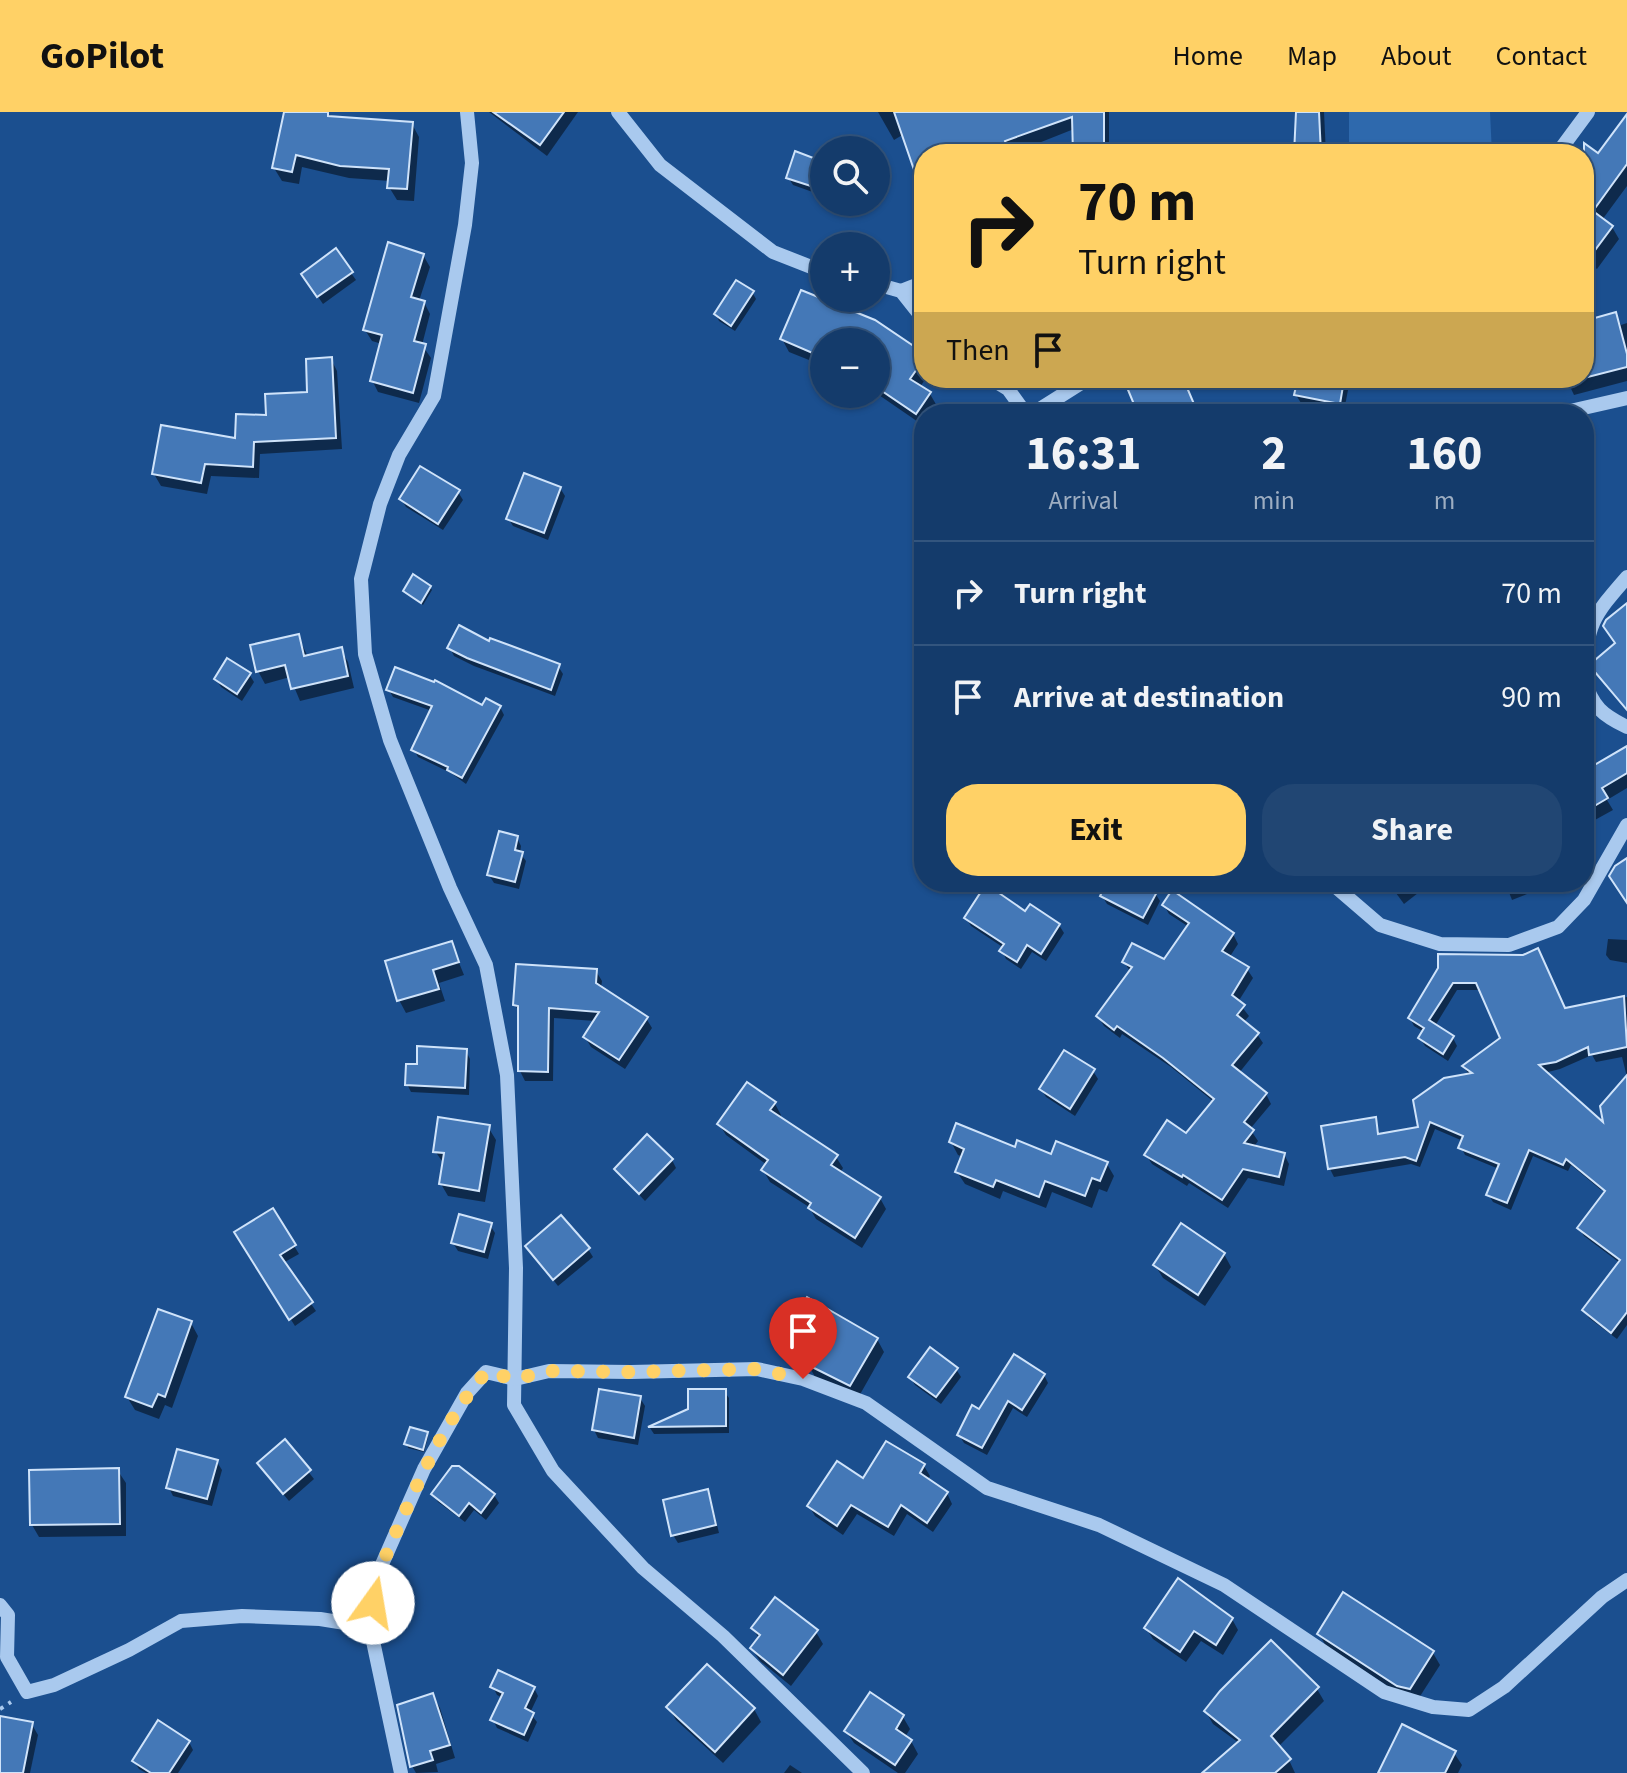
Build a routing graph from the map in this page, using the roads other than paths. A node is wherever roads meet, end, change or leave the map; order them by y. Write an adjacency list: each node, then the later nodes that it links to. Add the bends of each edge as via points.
1 (467, 112): 24 (street, via 469,194 434,396 394,467 361,579 365,654 390,740 486,965 507,1075)
2 (618, 112): 5 (street, via 660,165 773,252)
3 (1588, 112): 4 (street)
4 (1564, 144)
5 (810, 267)
6 (914, 286): 8 (street)
7 (890, 288): 8 (street)
8 (901, 291): 9 (street)
9 (914, 307)
10 (1006, 388): 13 (street)
11 (1073, 388): 14 (street)
12 (1627, 398): 15 (street)
13 (1019, 404)
14 (1048, 404)
15 (1594, 406)
16 (1627, 577): 17 (street)
17 (1594, 619)
18 (1594, 703): 19 (street)
19 (1627, 727)
20 (1627, 825): 21 (street)
21 (1594, 883)
22 (1342, 892): 23 (street, via 1380,925 1440,944 1509,945 1558,927)
23 (1589, 892)
24 (515, 1379): 25 (street, via 549,1371 757,1369 803,1379 866,1403 987,1488 1099,1525 1224,1585 1384,1692 1433,1707 1469,1710 1504,1687); 27 (street, via 486,1372 467,1393 424,1469 376,1578); 29 (street, via 514,1405 553,1471 643,1568 723,1636)
25 (1627, 1580)
26 (0, 1605): 27 (street, via 8,1615 7,1657 27,1692 54,1685 181,1621 242,1616)
27 (370, 1627): 28 (street)
28 (401, 1773)
29 (863, 1773)

